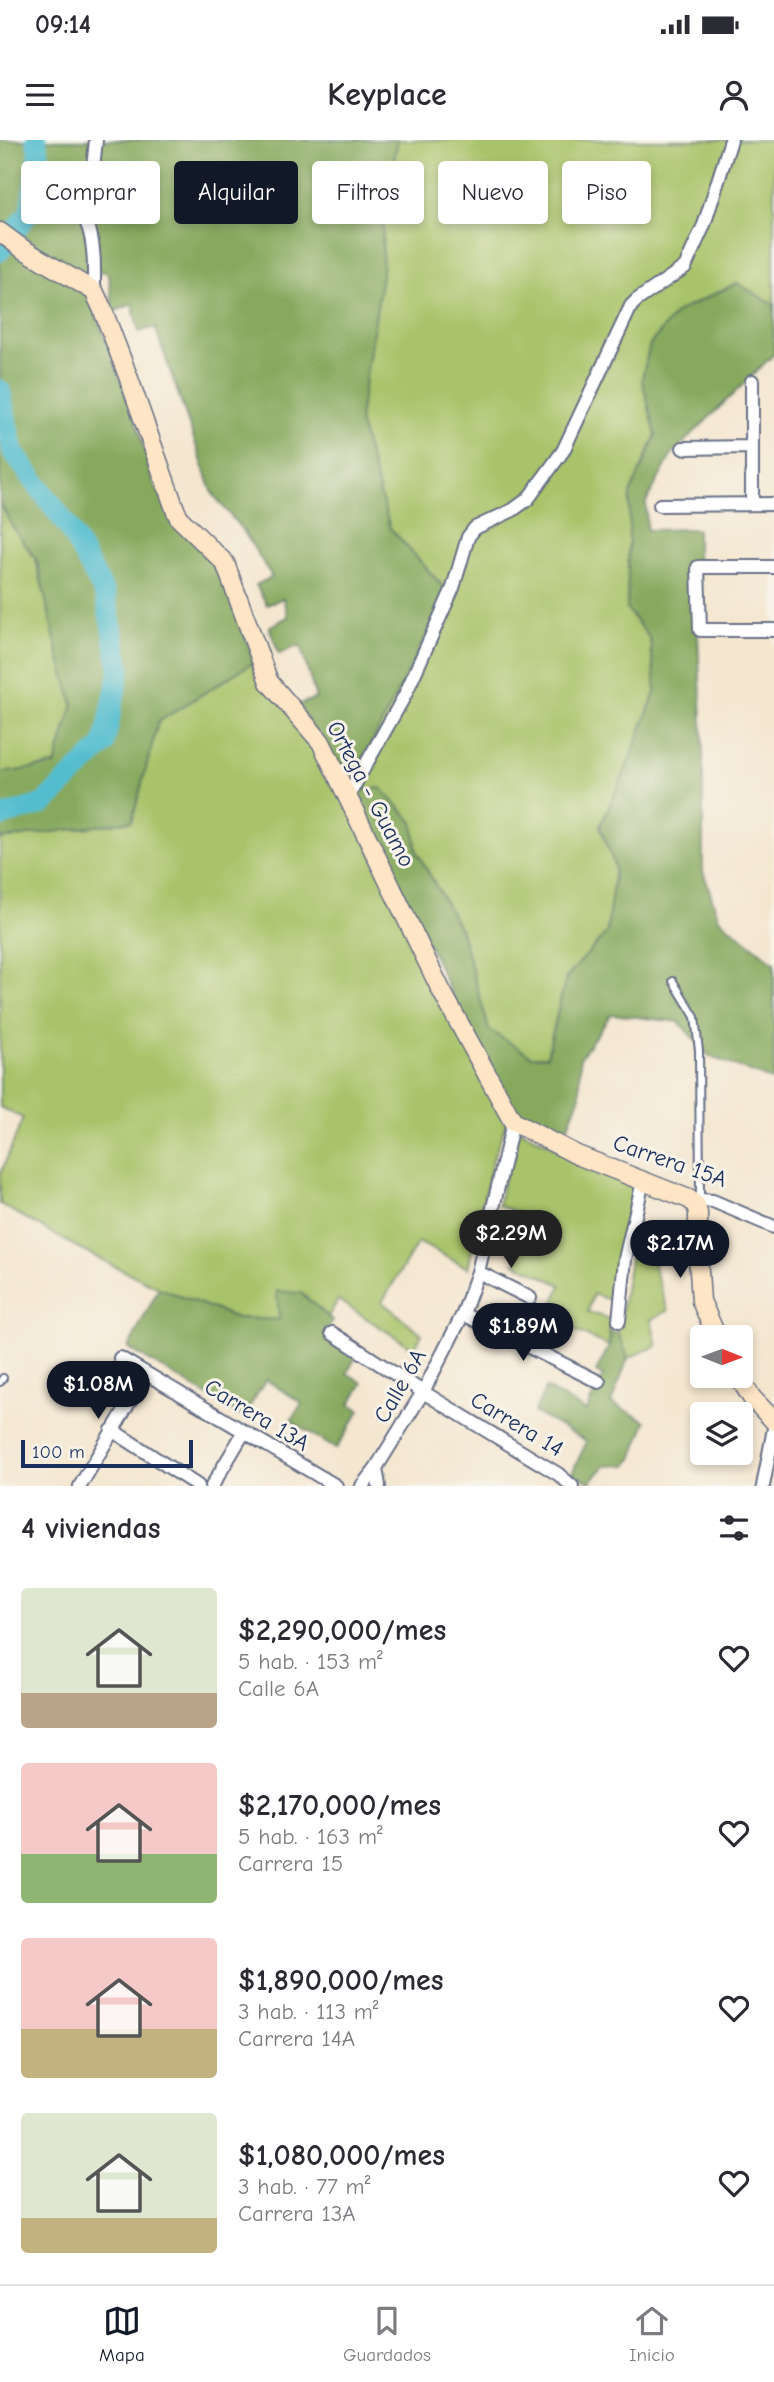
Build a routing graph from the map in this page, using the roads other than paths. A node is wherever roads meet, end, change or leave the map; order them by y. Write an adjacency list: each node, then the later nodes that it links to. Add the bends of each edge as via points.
1 (96, 140): 4 (street, via 93,168 78,181 76,194 94,256)
2 (731, 140): 13 (street, via 704,225 685,267 631,306 563,451 528,499 474,528 468,537 453,588 405,695)
3 (0, 232): 4 (street)
4 (94, 291): 13 (street, Ortega - Guamo, via 174,509 225,563 270,682 316,735)
5 (752, 381): 6 (street)
6 (752, 447): 7 (street); 8 (street)
7 (683, 448)
8 (752, 504): 9 (street); 10 (street)
9 (774, 504)
10 (660, 505)
11 (774, 566): 12 (street, via 698,567 700,630)
12 (774, 630)
13 (347, 798): 15 (street, Ortega - Guamo)
14 (673, 981): 17 (lane, via 695,1017 699,1051)
15 (513, 1122): 16 (street, Carrera 15A, via 577,1155); 19 (street, Calle 6A)
16 (643, 1181): 17 (street, Carrera 15A); 22 (street, via 625,1259)
17 (694, 1198): 18 (street, Carrera 15A, via 713,1201); 23 (street, via 701,1301)
18 (774, 1227)
19 (478, 1272): 20 (street); 21 (street, Calle 6A)
20 (530, 1298)
21 (463, 1314): 27 (street); 29 (street, Calle 6A)
22 (619, 1321)
23 (712, 1325)
24 (332, 1332): 29 (street, Carrera 14)
25 (120, 1358): 26 (street, Carrera 13A)
26 (146, 1374): 32 (street); 33 (street, Carrera 13A)
27 (599, 1382)
28 (746, 1388): 30 (street)
29 (423, 1392): 34 (street, Calle 6A); 41 (street, Carrera 14)
30 (774, 1421)
31 (774, 1428): 42 (street)
32 (113, 1430): 35 (street); 36 (street)
33 (244, 1432): 37 (street); 38 (street, Carrera 13A)
34 (376, 1468): 39 (street, Calle 6A); 40 (street)
35 (80, 1486)
36 (198, 1486)
37 (212, 1486)
38 (336, 1486)
39 (362, 1486)
40 (379, 1486)
41 (572, 1486)
42 (763, 1486)

